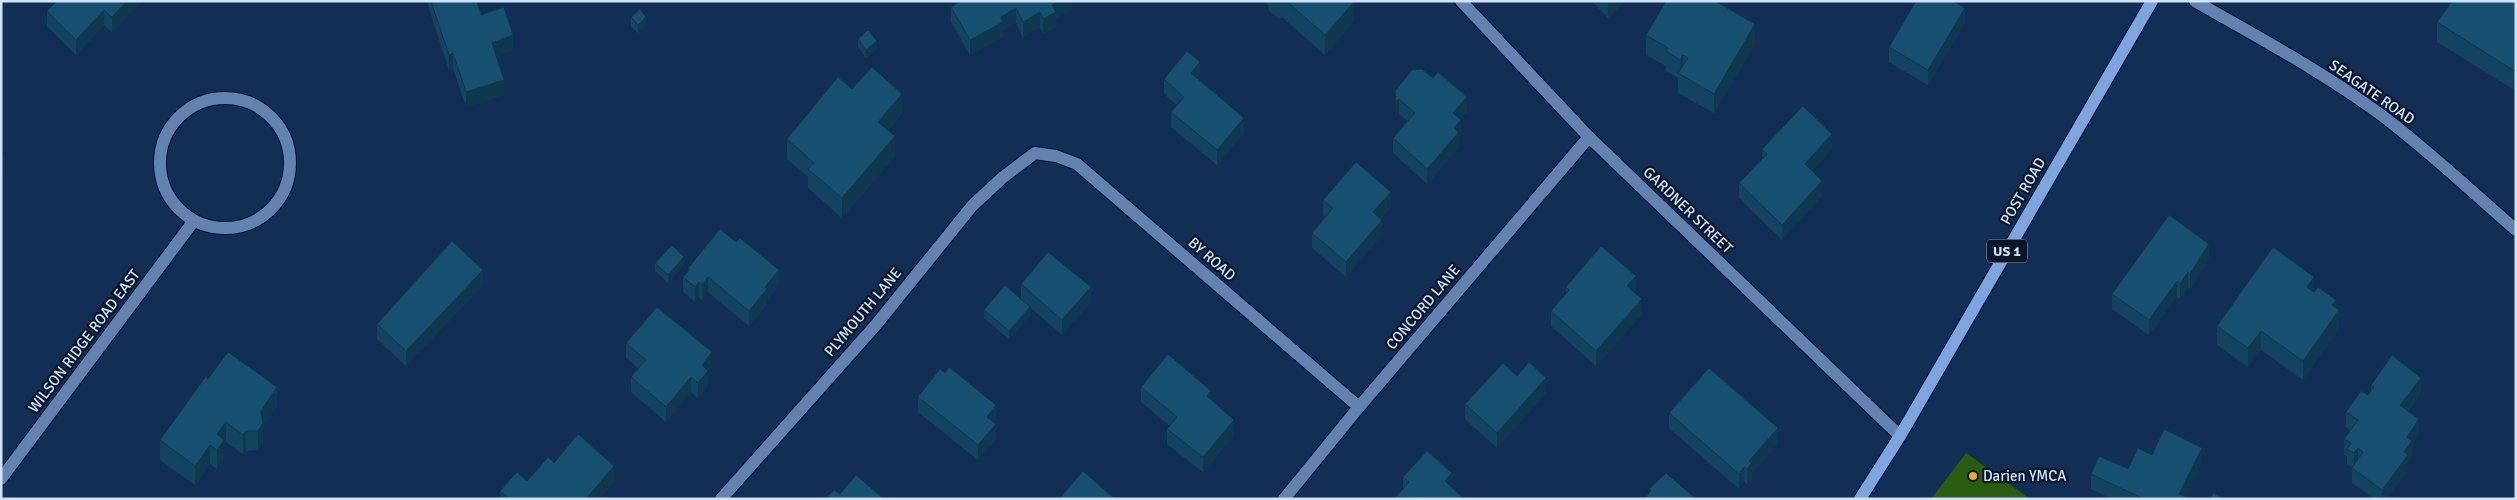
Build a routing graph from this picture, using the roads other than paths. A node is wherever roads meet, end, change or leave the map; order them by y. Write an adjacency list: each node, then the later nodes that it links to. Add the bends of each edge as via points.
1 (1461, 1): 4 (street, GARDNER STREET)
2 (2152, 1): 9 (main road, POST ROAD / US 1)
3 (2195, 1): 7 (street, SEAGATE ROAD, via 2379,113)
4 (1589, 137): 8 (street, CONCORD LANE); 9 (street, GARDNER STREET)
5 (1036, 153): 8 (street, BY ROAD, via 1077,164); 11 (street, PLYMOUTH LANE, via 972,206 875,326)
6 (194, 222): 6 (street, via 176,208 163,188 158,166 162,143 169,129 190,107 211,98 234,98 256,105 274,119 286,139 291,161 288,184 276,204 259,220 238,228 215,229); 10 (street, WILSON RIDGE ROAD EAST)
7 (2516, 230)
8 (1359, 406): 12 (street, CONCORD LANE)
9 (1900, 436): 13 (main road, POST ROAD / US 1)
10 (1, 479)
11 (721, 499)
12 (1284, 499)
13 (1860, 499)

